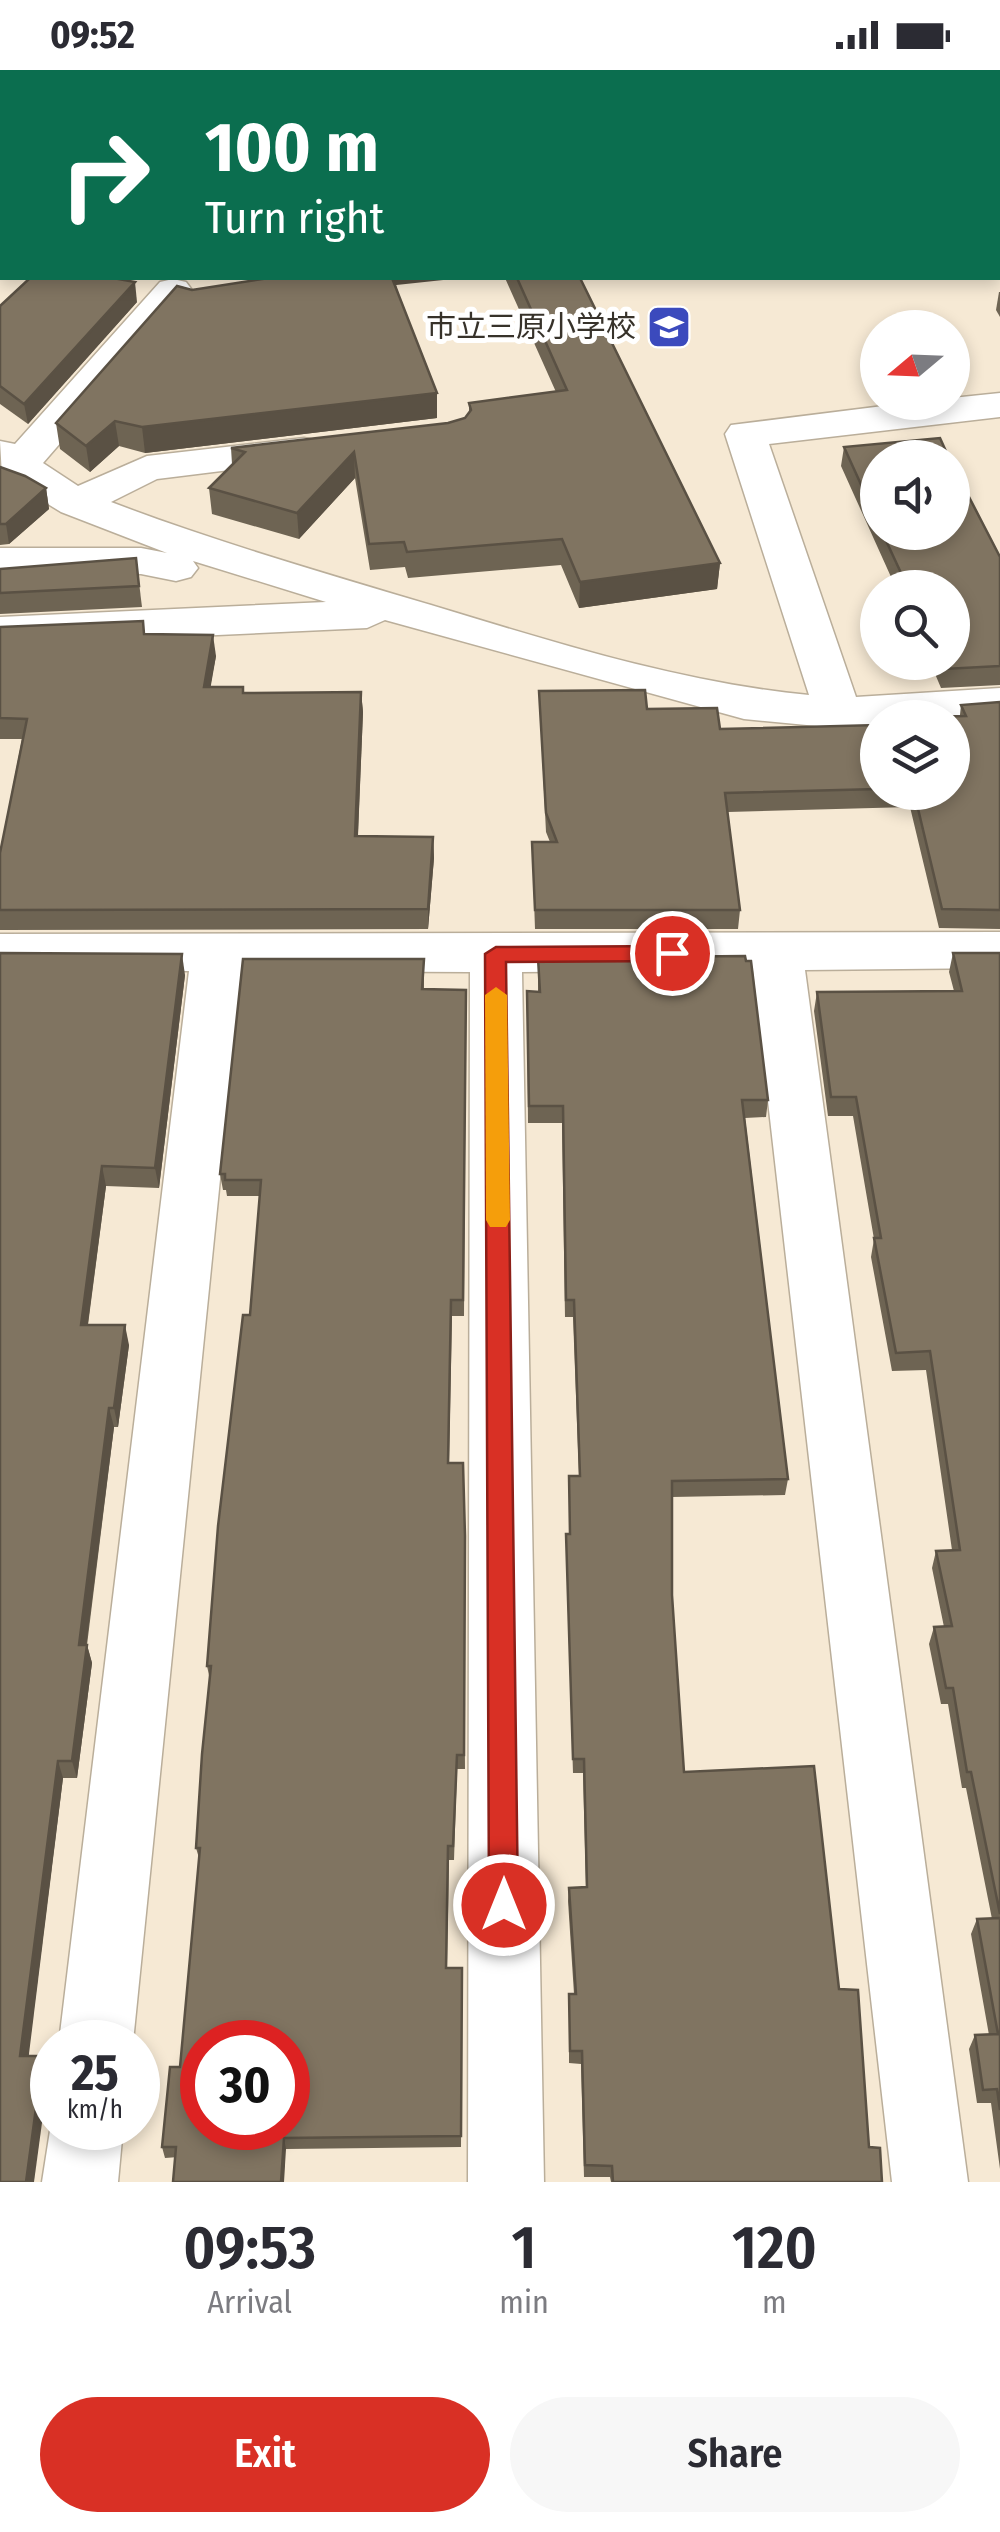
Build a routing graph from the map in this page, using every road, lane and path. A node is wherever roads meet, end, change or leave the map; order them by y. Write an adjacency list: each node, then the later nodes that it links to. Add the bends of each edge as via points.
1 (179, 285): 4 (street)
2 (1000, 406): 11 (street, via 744,434)
3 (335, 446): 5 (street, via 147,468)
4 (9, 460): 5 (street)
5 (76, 503): 7 (street)
6 (0, 561): 7 (street, via 141,560 242,582)
7 (288, 576): 8 (street)
8 (380, 604): 9 (street, via 374,614); 11 (street, via 744,704)
9 (0, 632)
10 (1000, 703): 11 (street)
11 (838, 713)
12 (1000, 950): 14 (street)
13 (0, 952): 15 (street)
14 (778, 952): 16 (street); 21 (street)
15 (217, 954): 16 (street); 17 (street)
16 (496, 954): 20 (street)
17 (98, 2020)
18 (84, 2150): 19 (street)
19 (80, 2182)
20 (506, 2182)
21 (930, 2182)

